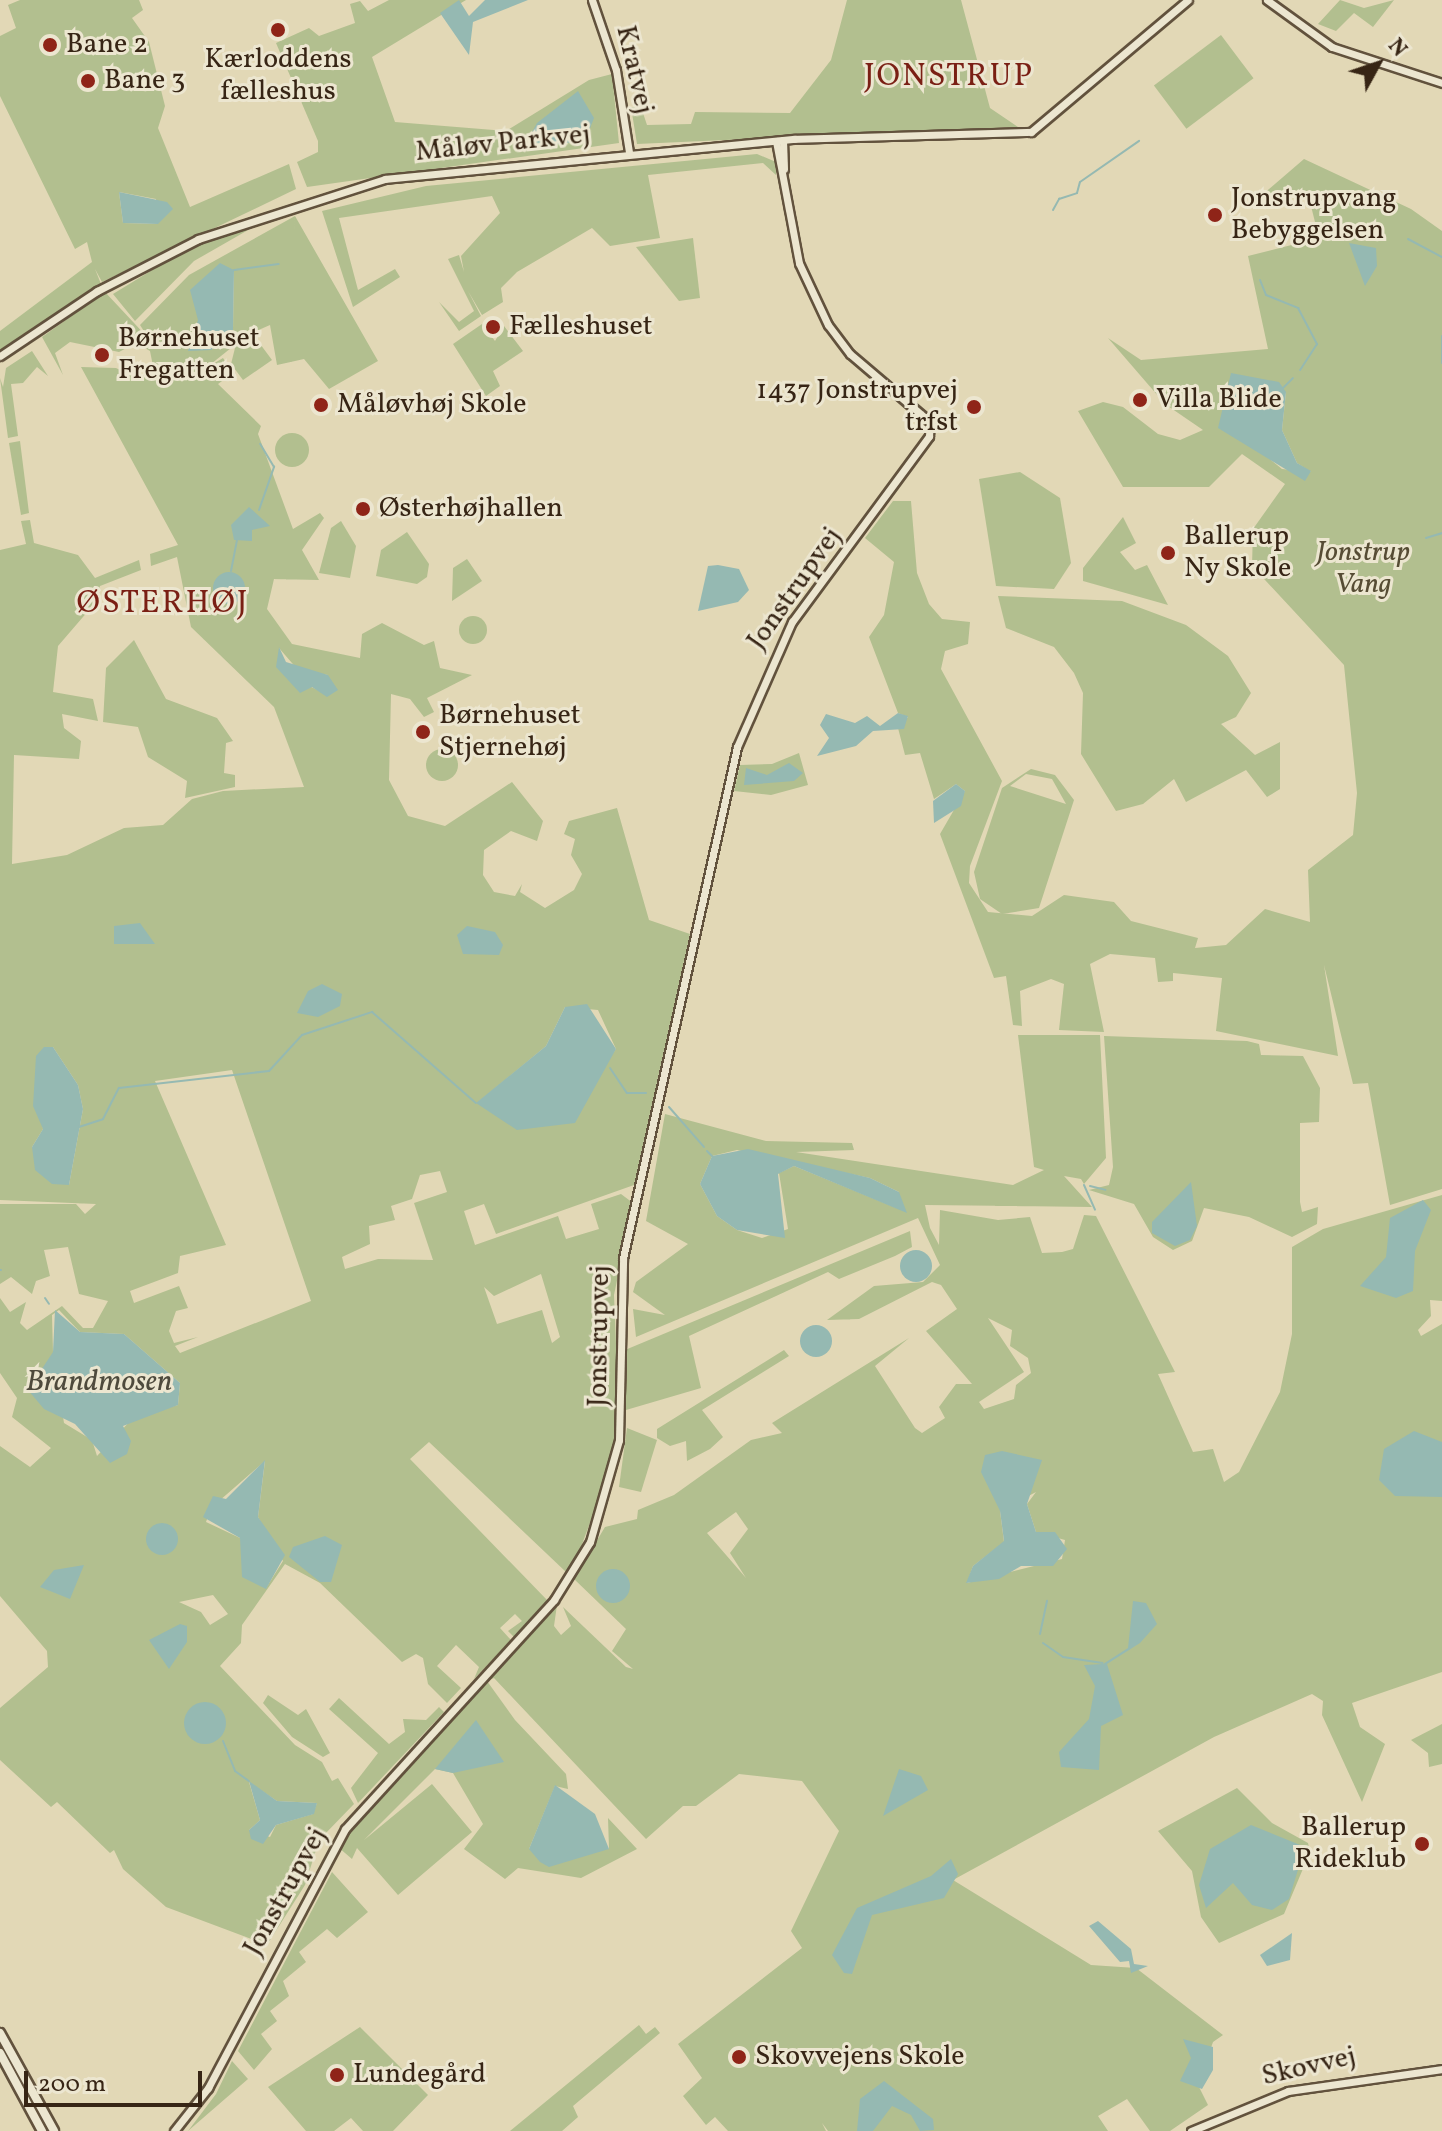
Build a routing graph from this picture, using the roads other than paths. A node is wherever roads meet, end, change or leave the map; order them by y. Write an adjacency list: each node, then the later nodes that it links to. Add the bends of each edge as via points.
1 (592, 0): 6 (street, Kratvej, via 616,70)
2 (1188, 0): 5 (street, Måløv Parkvej, via 1049,121 1011,137)
3 (1267, 0): 4 (street, via 1341,51)
4 (1442, 83)
5 (780, 141): 6 (street, Måløv Parkvej); 13 (street, Jonstrupvej, via 799,263 828,325 850,354 930,422 914,460 776,648 737,747 623,1258 619,1440 600,1519 554,1600 345,1829 208,2088)
6 (629, 152): 7 (street, Måløv Parkvej, via 445,170 343,189 233,224 97,291)
7 (0, 356)
8 (0, 2033): 12 (main road)
9 (0, 2053): 11 (main road)
10 (1442, 2069): 14 (street, Skovvej, via 1288,2091)
11 (42, 2131)
12 (54, 2131)
13 (174, 2131)
14 (1191, 2131)

